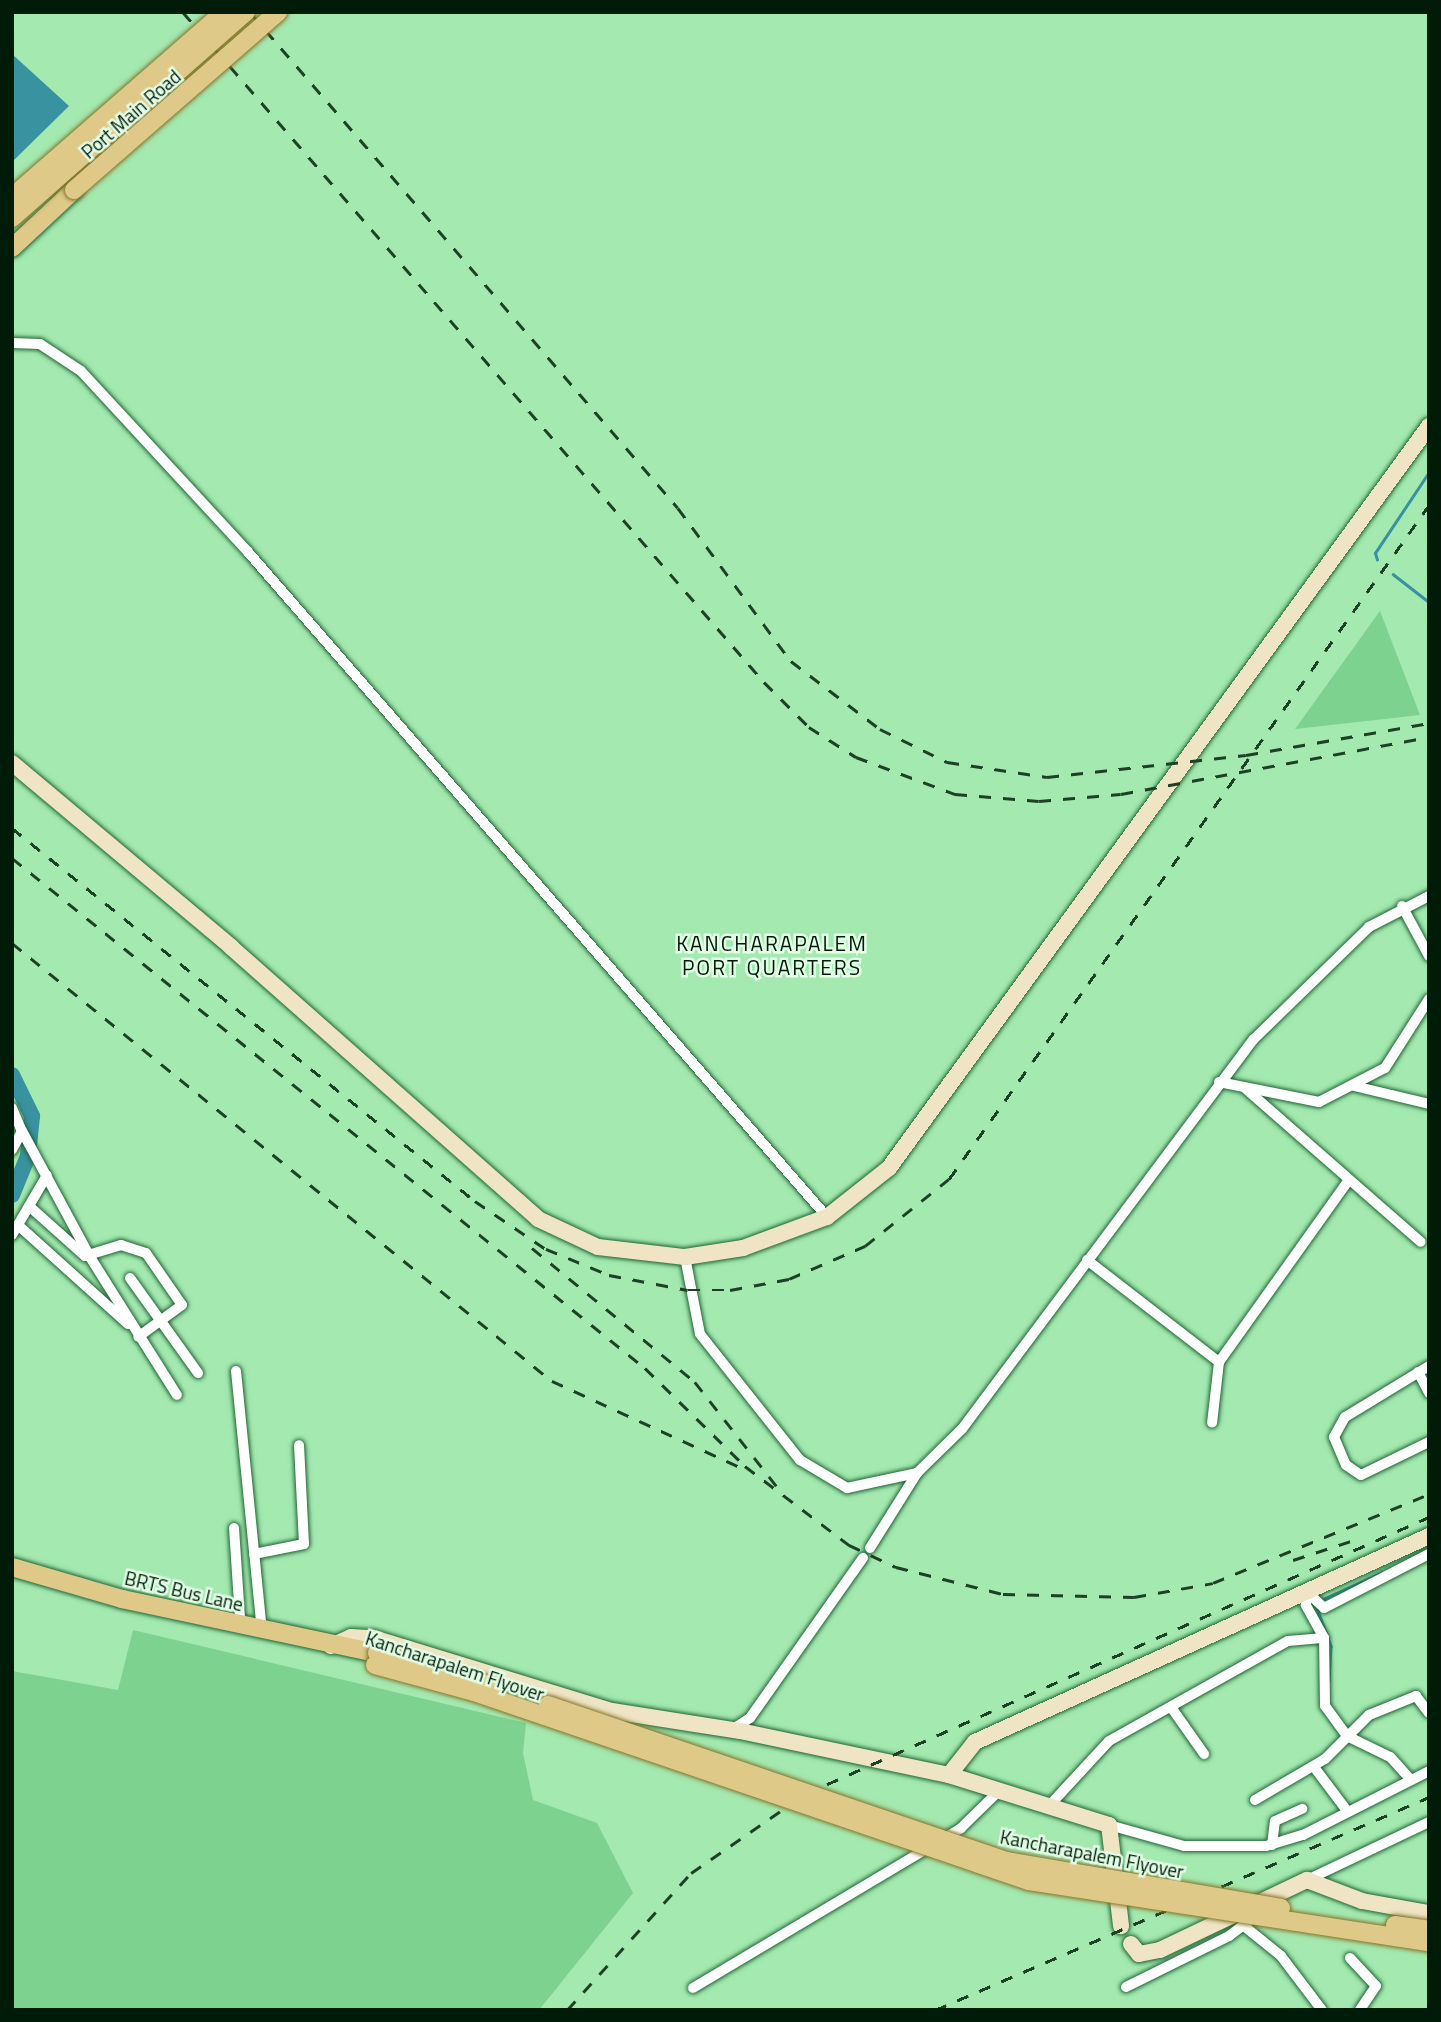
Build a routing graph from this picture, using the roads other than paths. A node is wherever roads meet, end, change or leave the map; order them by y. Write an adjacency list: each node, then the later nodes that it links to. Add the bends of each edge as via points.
1 (224, 12): 4 (main road, bridge)
2 (246, 12): 5 (main road, bridge)
3 (278, 12): 6 (main road, Port Main Road, bridge)
4 (12, 197)
5 (12, 218)
6 (20, 239): 7 (main road, Port Main Road)
7 (12, 248)
8 (12, 343): 25 (street, via 40,344 81,372 247,552)
9 (1429, 426): 25 (street, via 917,1133 870,1187)
10 (12, 763): 29 (street, via 231,947 538,1219 582,1245)
11 (1429, 896): 12 (street)
12 (1402, 906): 13 (street); 15 (street, via 1321,970)
13 (1429, 956)
14 (1429, 999): 16 (street, via 1385,1068)
15 (1219, 1083): 17 (street); 30 (street)
16 (1354, 1086): 17 (street, via 1312,1104); 18 (street)
17 (1246, 1089): 23 (street)
18 (1429, 1104)
19 (12, 1108): 20 (street)
20 (24, 1134): 21 (street); 22 (street)
21 (12, 1150)
22 (47, 1175): 24 (street); 28 (street)
23 (1348, 1181): 27 (street); 37 (street)
24 (29, 1206): 26 (street); 28 (street)
25 (827, 1217): 29 (street, via 775,1240)
26 (15, 1230): 35 (street)
27 (1421, 1241)
28 (90, 1256): 33 (street); 34 (street, via 121,1245 141,1248 181,1306)
29 (685, 1256): 46 (street, via 700,1334 800,1460 847,1488)
30 (1087, 1260): 37 (street); 46 (street, via 961,1429)
31 (130, 1278): 32 (street)
32 (141, 1295): 33 (street); 34 (street)
33 (120, 1307): 35 (street)
34 (162, 1319): 36 (street); 40 (street)
35 (131, 1325): 36 (street)
36 (138, 1337): 42 (street)
37 (1219, 1362): 43 (street)
38 (1424, 1369): 41 (street); 44 (street, via 1345,1417 1334,1437 1346,1465 1361,1475)
39 (236, 1371): 53 (street)
40 (198, 1373)
41 (1429, 1393)
42 (177, 1395)
43 (1212, 1423)
44 (1429, 1442)
45 (299, 1444): 53 (street, via 304,1544)
46 (917, 1473): 49 (street)
47 (234, 1528): 55 (street)
48 (1429, 1536): 57 (street)
49 (870, 1548)
50 (1429, 1553): 57 (street, via 1324,1608)
51 (863, 1558): 67 (street)
52 (12, 1560): 58 (main road)
53 (255, 1560): 55 (street); 59 (street)
54 (12, 1567): 61 (main road, BRTS Bus Lane)
55 (237, 1567): 58 (street)
56 (12, 1580): 61 (main road, via 277,1645)
57 (1311, 1594): 60 (street, via 1306,1605); 72 (street, via 975,1742)
58 (240, 1619): 59 (main road)
59 (261, 1623): 61 (main road)
60 (1324, 1638): 65 (street, via 1288,1642 1223,1674); 68 (street, via 1325,1706)
61 (305, 1642): 62 (main road, BRTS Bus Lane)
62 (329, 1647): 63 (main road, BRTS Bus Lane); 67 (street, via 351,1637 373,1638 612,1711 733,1729)
63 (348, 1651): 64 (main road, Kancharapalem Flyover)
64 (376, 1659): 87 (main road, Kancharapalem Flyover, bridge, via 469,1678 1007,1861); 88 (main road, Kancharapalem Flyover, bridge, via 1028,1881)
65 (1173, 1710): 69 (street); 76 (street, via 1101,1747)
66 (1429, 1713): 68 (street, via 1416,1696 1369,1715)
67 (752, 1726): 72 (street)
68 (1349, 1734): 70 (street); 73 (street, via 1390,1757)
69 (1204, 1754)
70 (1314, 1767): 75 (street); 78 (street)
71 (1429, 1770): 73 (street)
72 (949, 1775): 74 (street)
73 (1408, 1781): 78 (street)
74 (1000, 1790): 76 (street); 92 (street, via 974,1819)
75 (1255, 1800)
76 (1049, 1806): 80 (street)
77 (1303, 1809): 81 (street, via 1275,1821)
78 (1348, 1812): 81 (street)
79 (1429, 1822): 82 (street)
80 (1110, 1825): 81 (street, via 1184,1846); 85 (street)
81 (1272, 1845)
82 (1307, 1881): 83 (street); 84 (street, via 1362,1900)
83 (1284, 1892): 86 (street); 89 (street, via 1160,1950 1139,1954)
84 (1429, 1913)
85 (1121, 1926)
86 (1244, 1926): 91 (street); 93 (street, via 1280,1956)
87 (1429, 1930)
88 (1429, 1942)
89 (1131, 1944)
90 (1350, 1958): 94 (street, via 1376,1986)
91 (1126, 1987)
92 (693, 1988)
93 (1322, 2010)
94 (1360, 2010)

